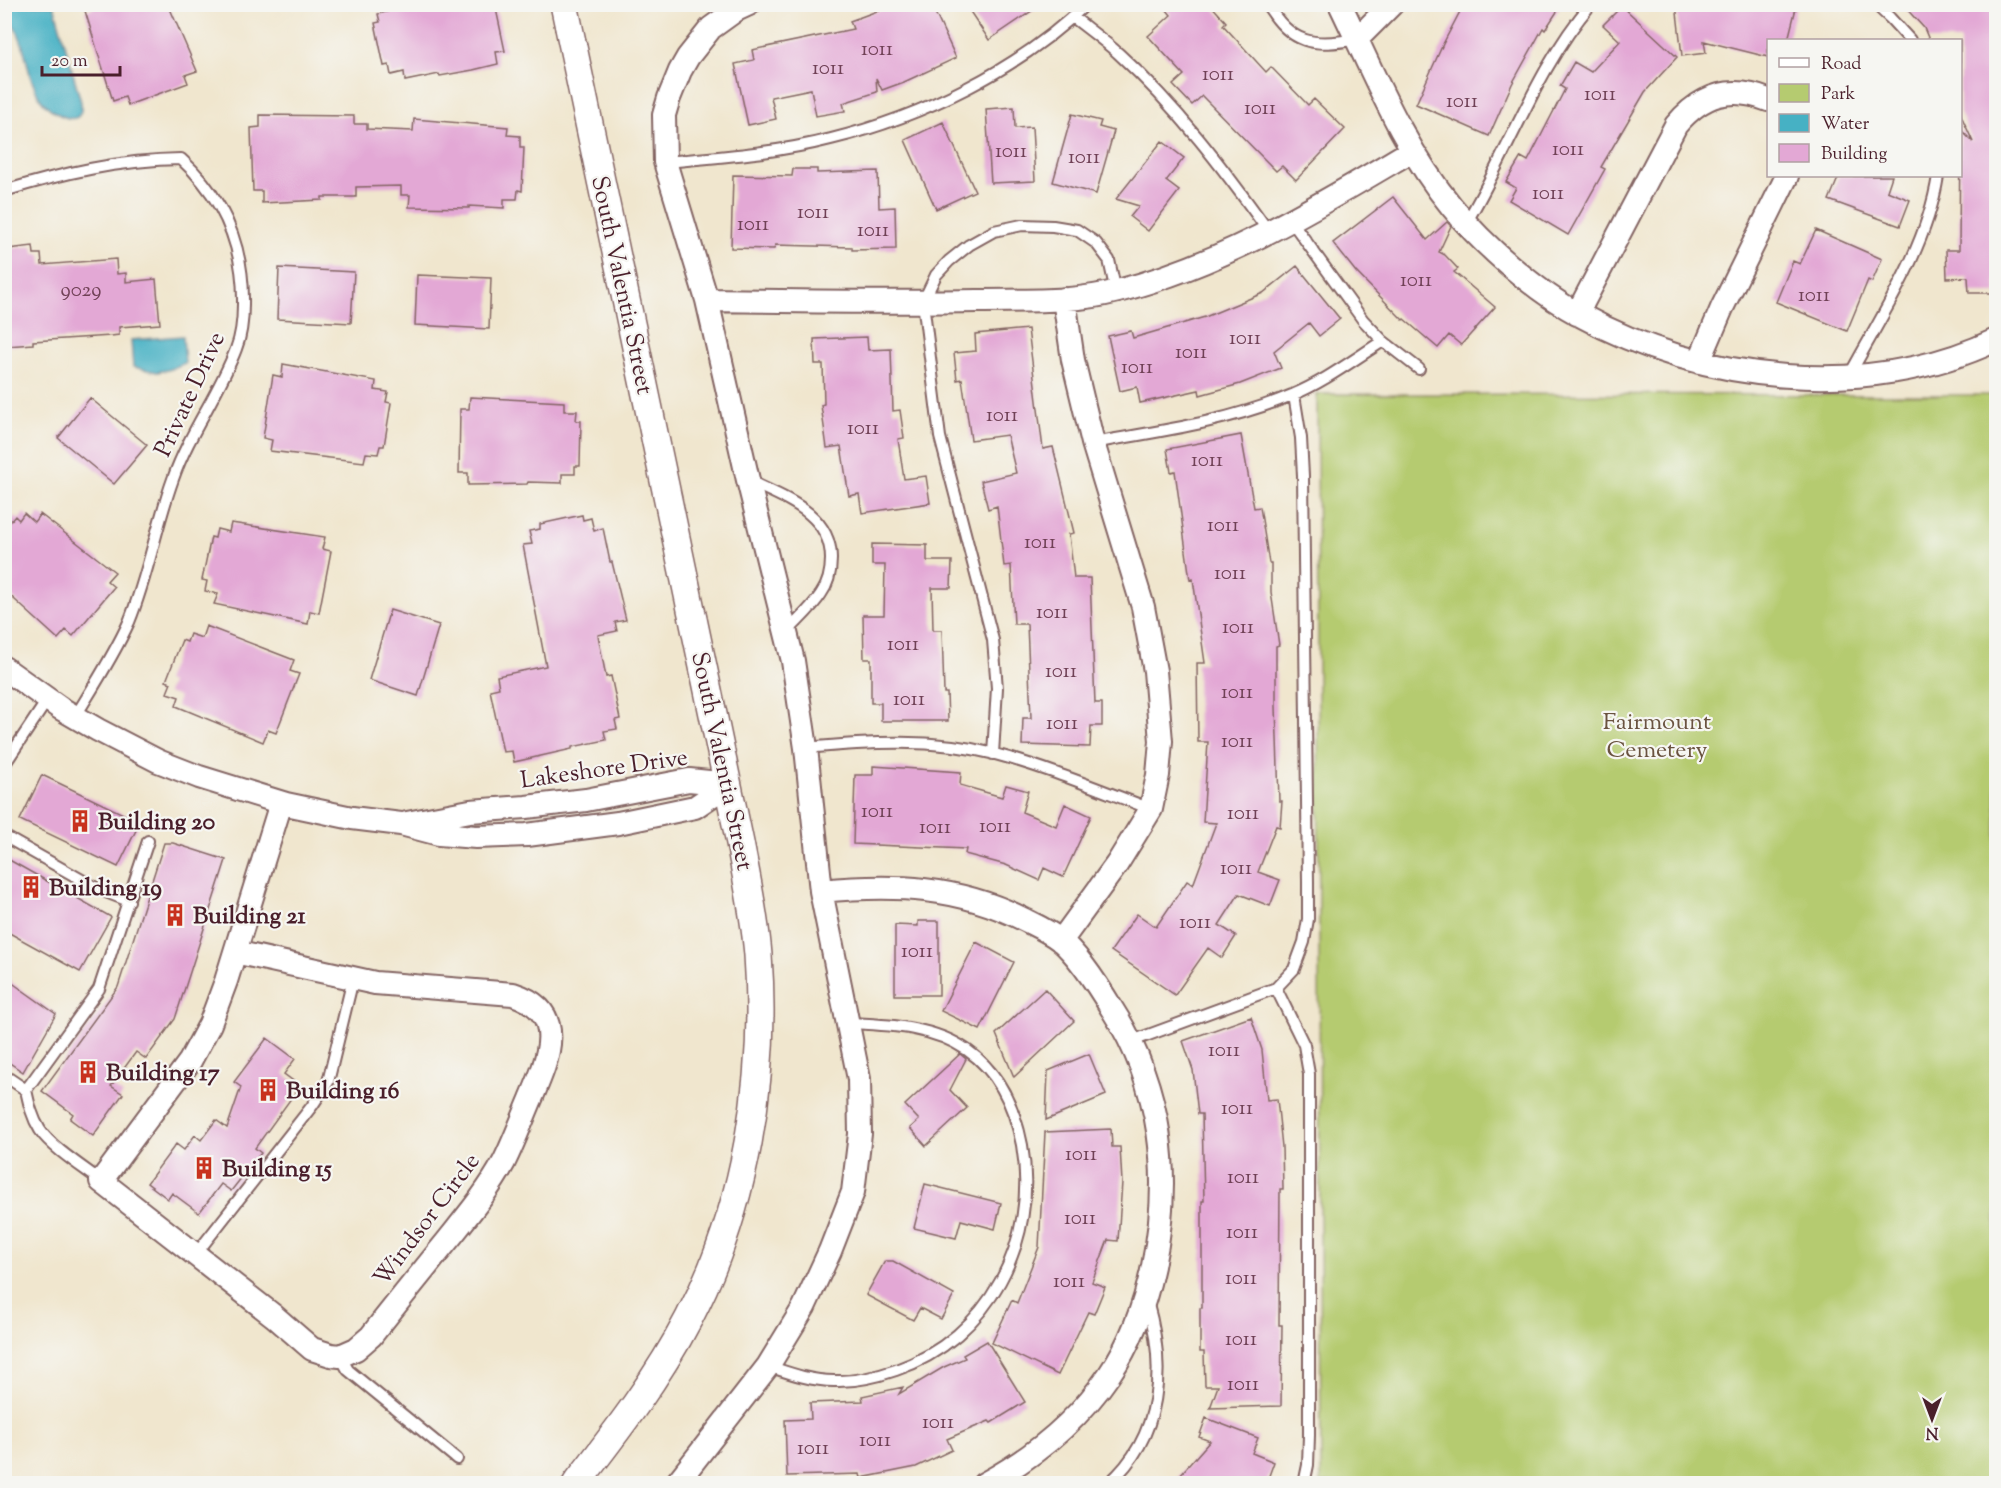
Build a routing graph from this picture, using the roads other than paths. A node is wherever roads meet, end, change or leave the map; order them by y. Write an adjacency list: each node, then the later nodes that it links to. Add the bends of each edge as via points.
1 (564, 4): 41 (street, South Valentia Street)
2 (749, 4): 14 (street, via 711,28 680,71 664,115)
3 (1086, 4): 9 (lane)
4 (1267, 4): 10 (lane, via 1281,26 1298,39 1324,44)
5 (1340, 4): 10 (street)
6 (1392, 4): 10 (street)
7 (1591, 4): 19 (lane, via 1532,96)
8 (1875, 4): 11 (lane)
9 (1073, 17): 14 (lane, via 988,75 889,122 799,146); 20 (lane, via 1152,86 1212,153)
10 (1357, 39): 13 (street)
11 (1909, 39)
12 (1767, 100): 25 (street, via 1749,93 1724,94 1686,113 1676,125)
13 (1411, 151): 18 (street); 19 (street)
14 (664, 162): 23 (street)
15 (1786, 177): 28 (street)
16 (1938, 177): 30 (lane, via 1917,248)
17 (4, 191): 37 (lane, Private Drive, via 93,167 136,160 181,159 216,200 236,241 241,262 243,317 238,345 178,463 130,620)
18 (1292, 222): 20 (street); 27 (lane, via 1341,292)
19 (1466, 224): 25 (street, via 1522,274)
20 (1270, 232): 21 (street, via 1194,266)
21 (1116, 292): 22 (street); 24 (lane, via 1109,260 1096,243 1077,230 1022,225 994,231 969,245 936,275)
22 (1064, 299): 24 (street); 32 (street)
23 (707, 300): 24 (street); 33 (street)
24 (923, 302): 39 (lane, via 940,437 993,640 997,688)
25 (1577, 314): 28 (street, via 1647,345)
26 (1996, 340): 30 (street, via 1940,361)
27 (1383, 341): 29 (lane); 31 (lane)
28 (1699, 362): 30 (street, via 1781,374)
29 (1419, 369)
30 (1849, 377)
31 (1294, 395): 32 (lane, via 1242,414); 51 (lane, via 1304,476 1308,919 1294,969)
32 (1093, 443): 43 (street, via 1139,594 1155,671 1161,741)
33 (748, 480): 34 (street); 34 (lane, via 811,513 828,538 828,582)
34 (787, 632): 38 (street)
35 (4, 668): 36 (street, Lakeshore Drive)
36 (48, 699): 37 (street, Lakeshore Drive); 40 (lane)
37 (75, 717): 42 (street, Lakeshore Drive, via 158,761)
38 (806, 748): 39 (lane, via 891,742); 46 (street)
39 (993, 754): 43 (lane)
40 (4, 765)
41 (729, 784): 42 (street, Lakeshore Drive, via 689,780 614,796 553,818 470,811 401,824); 62 (street, South Valentia Street, via 753,913 759,988 758,1070 741,1168 718,1250 689,1317 649,1386)
42 (281, 803): 49 (street)
43 (1151, 809): 48 (street)
44 (4, 837): 47 (lane, via 98,889)
45 (148, 841): 47 (lane)
46 (821, 891): 48 (street, via 901,887 964,897 1001,908); 52 (street)
47 (129, 901): 55 (lane, via 99,989)
48 (1061, 941): 53 (street, via 1097,986)
49 (235, 952): 50 (street, Windsor Circle); 56 (street, via 210,1024 190,1061)
50 (353, 979): 57 (lane, via 328,1082); 59 (street, Windsor Circle, via 520,996 541,1009 550,1041 537,1086 504,1162 480,1199 370,1336 356,1349)
51 (1276, 988): 53 (lane); 66 (lane, via 1304,1045 1309,1074 1309,1435)
52 (849, 1023): 60 (street, via 861,1096 853,1192 804,1307); 60 (lane, via 908,1028 943,1037 966,1049 994,1077 1014,1114 1024,1159 1025,1203 1019,1237 1001,1284 981,1312 945,1345 920,1360 868,1378 836,1381 811,1379)
53 (1132, 1041): 58 (street, via 1156,1113 1163,1169 1159,1236)
54 (4, 1075): 55 (lane)
55 (26, 1090): 56 (lane, via 41,1132)
56 (101, 1181): 57 (street)
57 (196, 1254): 59 (street, via 303,1343 322,1353)
58 (1146, 1297): 64 (street, via 1120,1358 1092,1399 1044,1445); 65 (lane, via 1158,1349 1156,1398 1137,1448)
59 (340, 1356): 61 (lane, via 348,1370)
60 (768, 1366): 63 (street)
61 (457, 1459)
62 (576, 1484)
63 (676, 1484)
64 (984, 1484)
65 (1108, 1484)
66 (1304, 1484)

